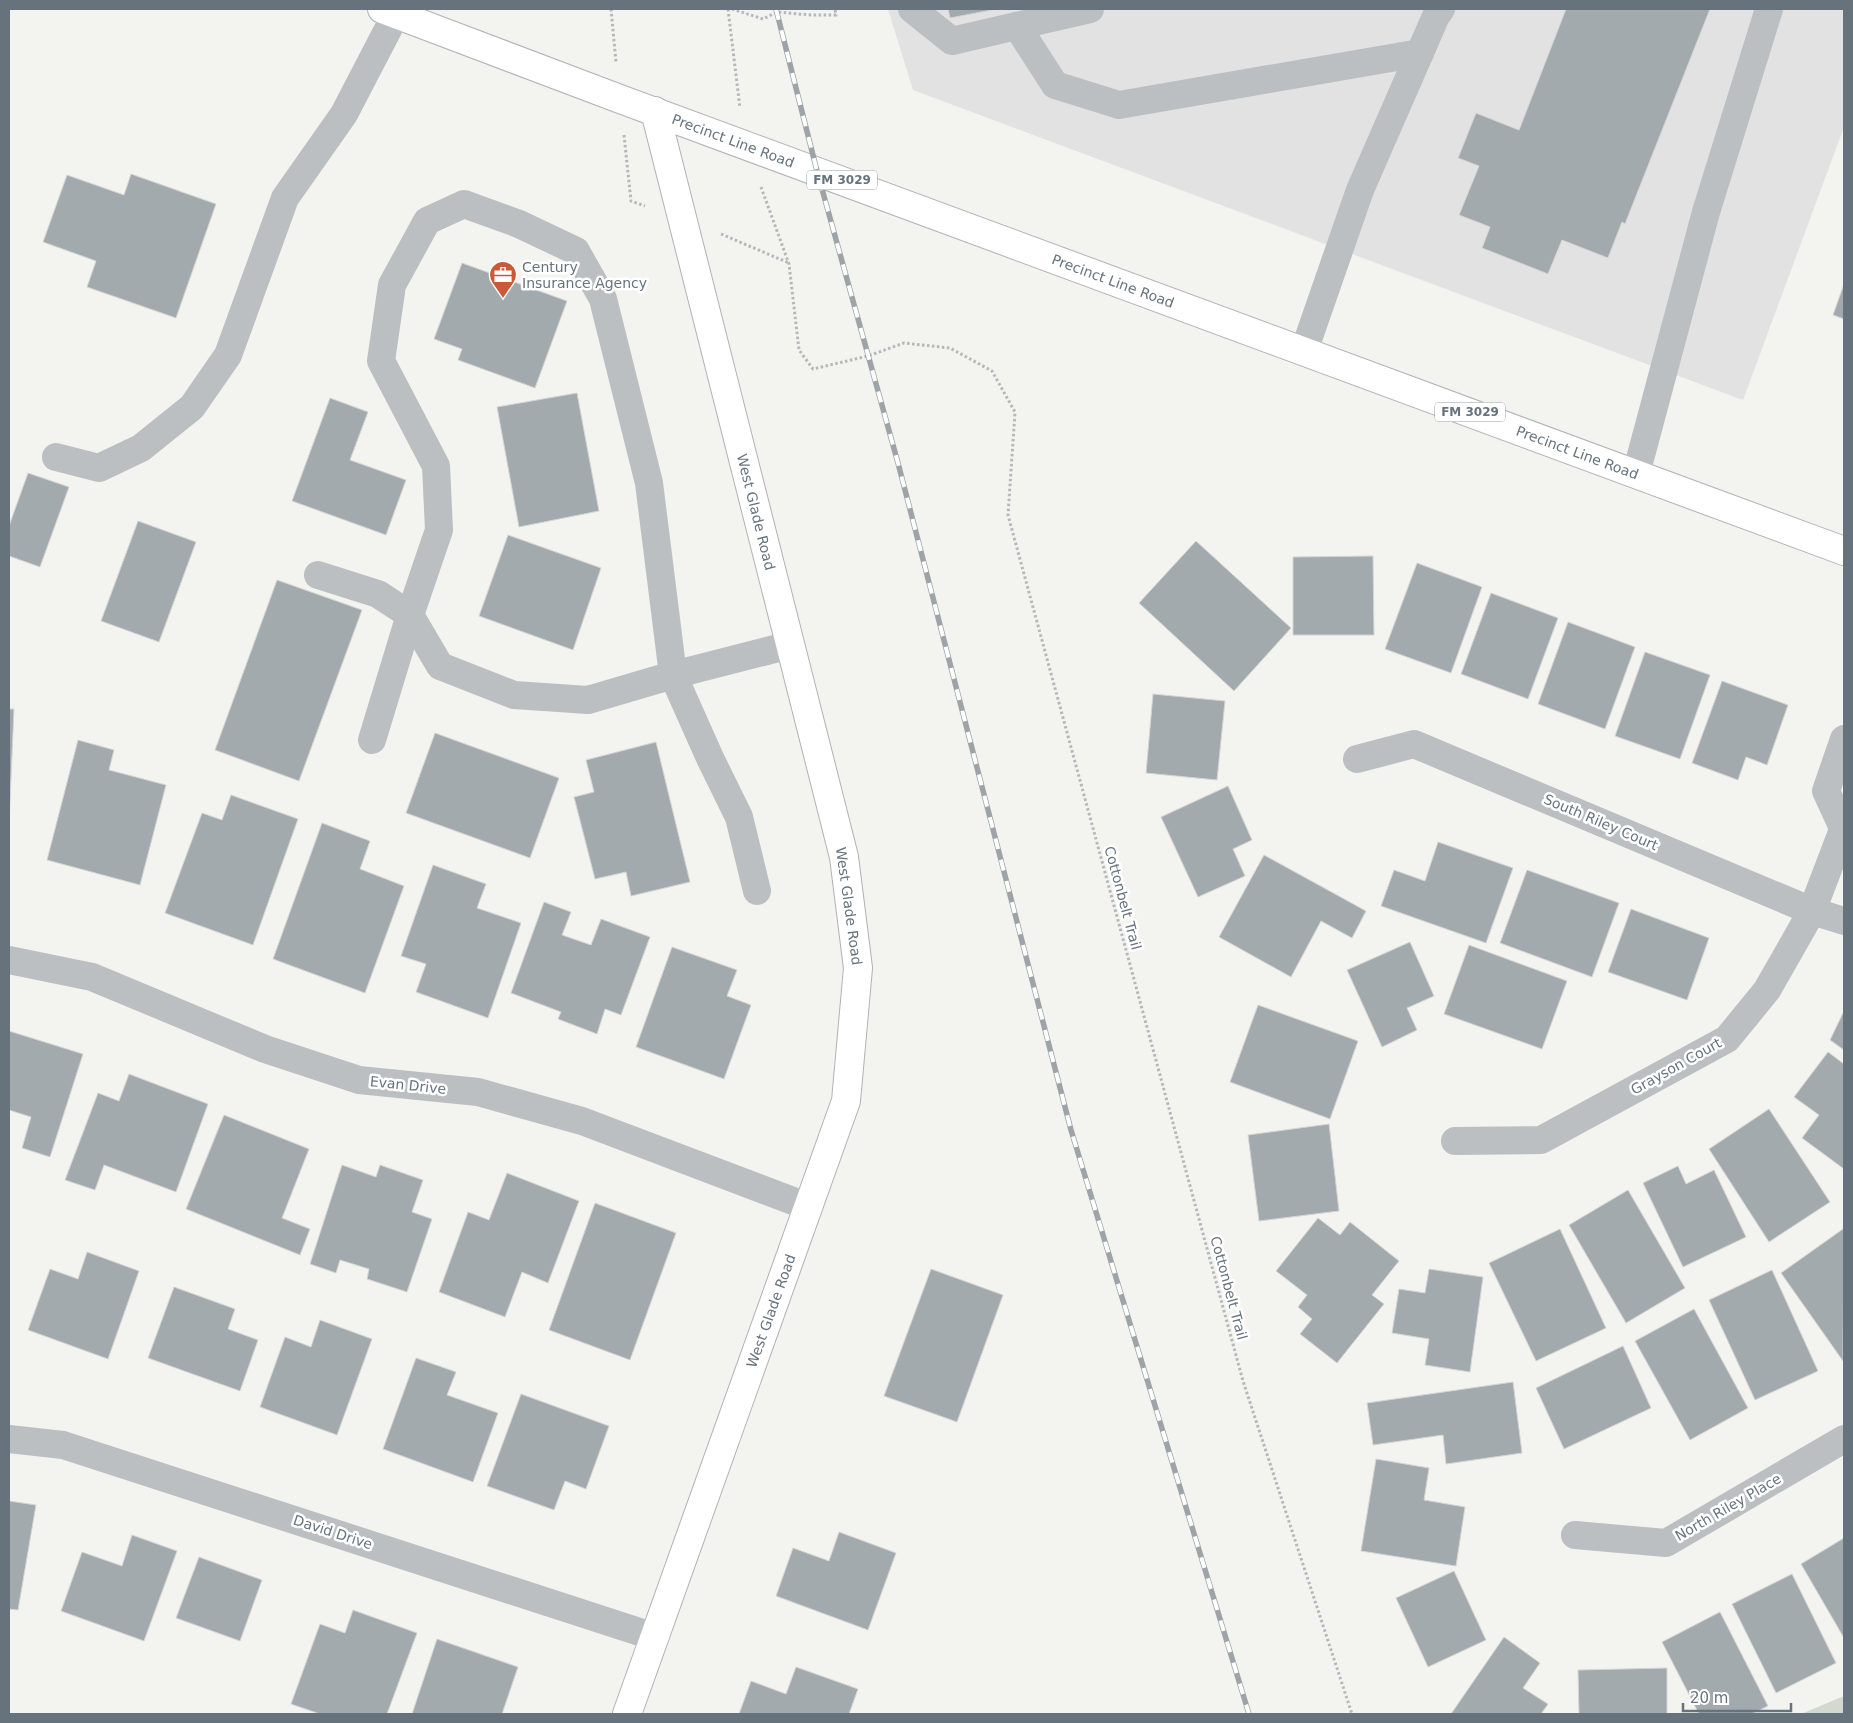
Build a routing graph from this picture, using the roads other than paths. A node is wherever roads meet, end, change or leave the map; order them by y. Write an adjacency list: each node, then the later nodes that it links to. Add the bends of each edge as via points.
1 (912, 9): 6 (street, via 952,41)
2 (1090, 9): 6 (street)
3 (1769, 9): 11 (street, via 1706,212)
4 (389, 11): 8 (main road, Precinct Line Road / FM 3029); 10 (street, via 344,114 285,198 228,355 192,407 141,448 99,468)
5 (1435, 11): 7 (street)
6 (1017, 26): 7 (street, via 1056,85 1119,105)
7 (1420, 53): 9 (street, via 1360,190)
8 (655, 112): 9 (main road, Precinct Line Road / FM 3029); 15 (main road, West Glade Road)
9 (1304, 351): 11 (main road, Precinct Line Road / FM 3029)
10 (56, 457)
11 (1636, 474): 12 (main road, Precinct Line Road / FM 3029)
12 (1841, 547)
13 (318, 575): 14 (street, via 378,594)
14 (410, 615): 16 (street, via 440,666 514,696 588,700); 16 (street, via 439,530 436,466 381,361 392,285 427,221 464,204 519,224 576,252 603,299 649,483); 18 (street)
15 (790, 645): 16 (street); 26 (main road, West Glade Road, via 844,857 858,968 846,1101)
16 (673, 675): 21 (street, via 739,817)
17 (1844, 739): 20 (street, Grayson Court, via 1826,791)
18 (372, 740)
19 (1357, 759): 22 (street, South Riley Court, via 1414,744)
20 (1843, 827): 22 (street, Grayson Court)
21 (756, 891)
22 (1812, 911): 23 (street, South Riley Court); 25 (street, Grayson Court, via 1767,990 1727,1039 1541,1140)
23 (1844, 921)
24 (9, 960): 26 (street, Evan Drive, via 92,977 265,1049 359,1080 478,1092 582,1121)
25 (1455, 1141)
26 (809, 1206): 30 (main road, West Glade Road)
27 (9, 1439): 30 (street, David Drive, via 63,1444)
28 (1844, 1439): 29 (street, North Riley Place, via 1666,1543)
29 (1574, 1535)
30 (655, 1637): 31 (main road, West Glade Road)
31 (626, 1714)

